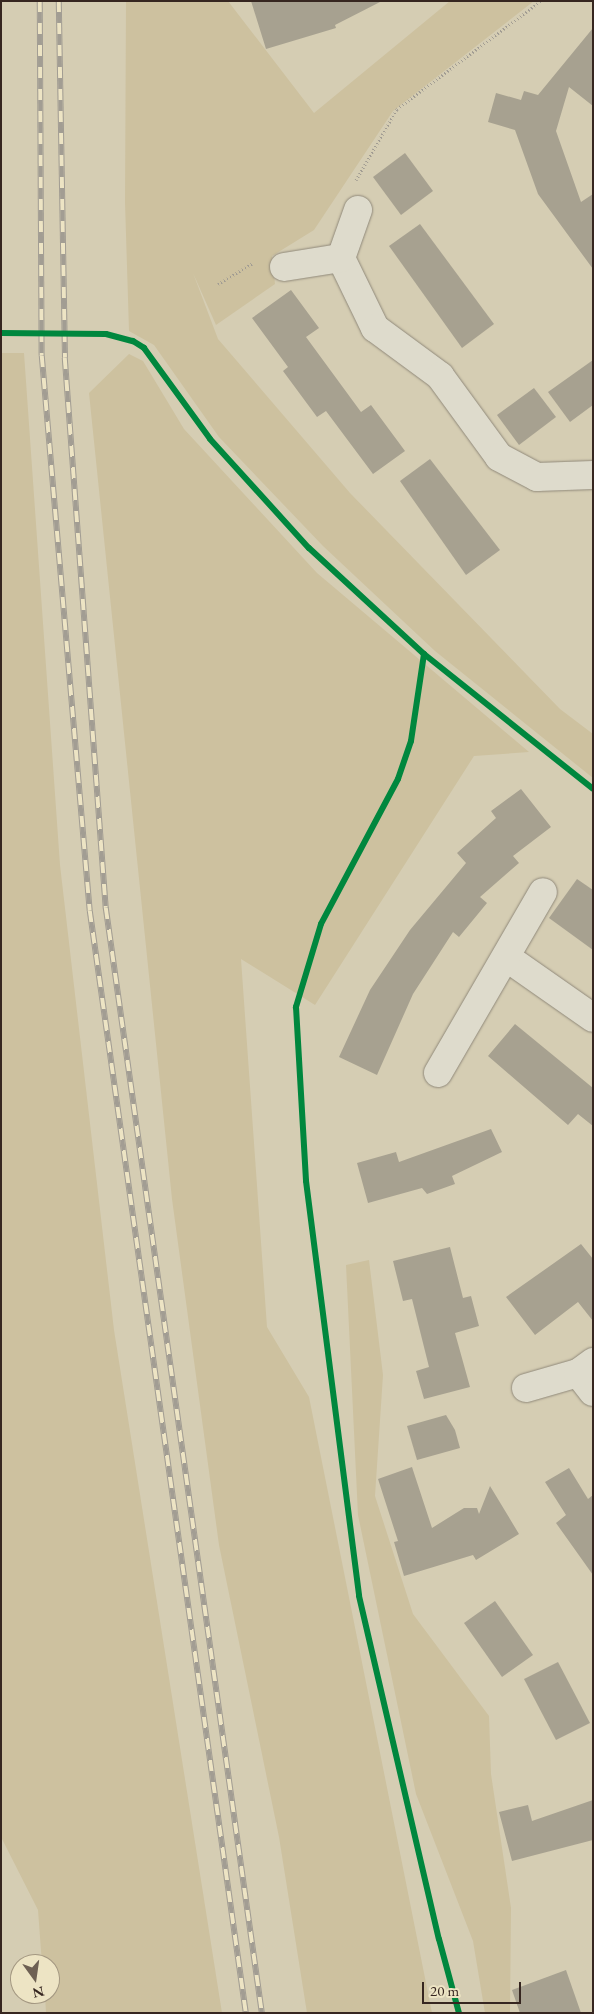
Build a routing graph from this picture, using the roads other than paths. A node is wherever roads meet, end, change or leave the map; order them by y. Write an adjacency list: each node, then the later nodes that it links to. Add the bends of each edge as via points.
1 (358, 210): 2 (street)
2 (341, 258): 3 (street); 4 (street, via 376,328 440,376 500,457 537,477)
3 (284, 267)
4 (593, 475)
5 (543, 892): 6 (street)
6 (506, 957): 7 (street); 8 (street)
7 (593, 1018)
8 (438, 1073)
9 (588, 1376): 10 (street)
10 (526, 1388)

